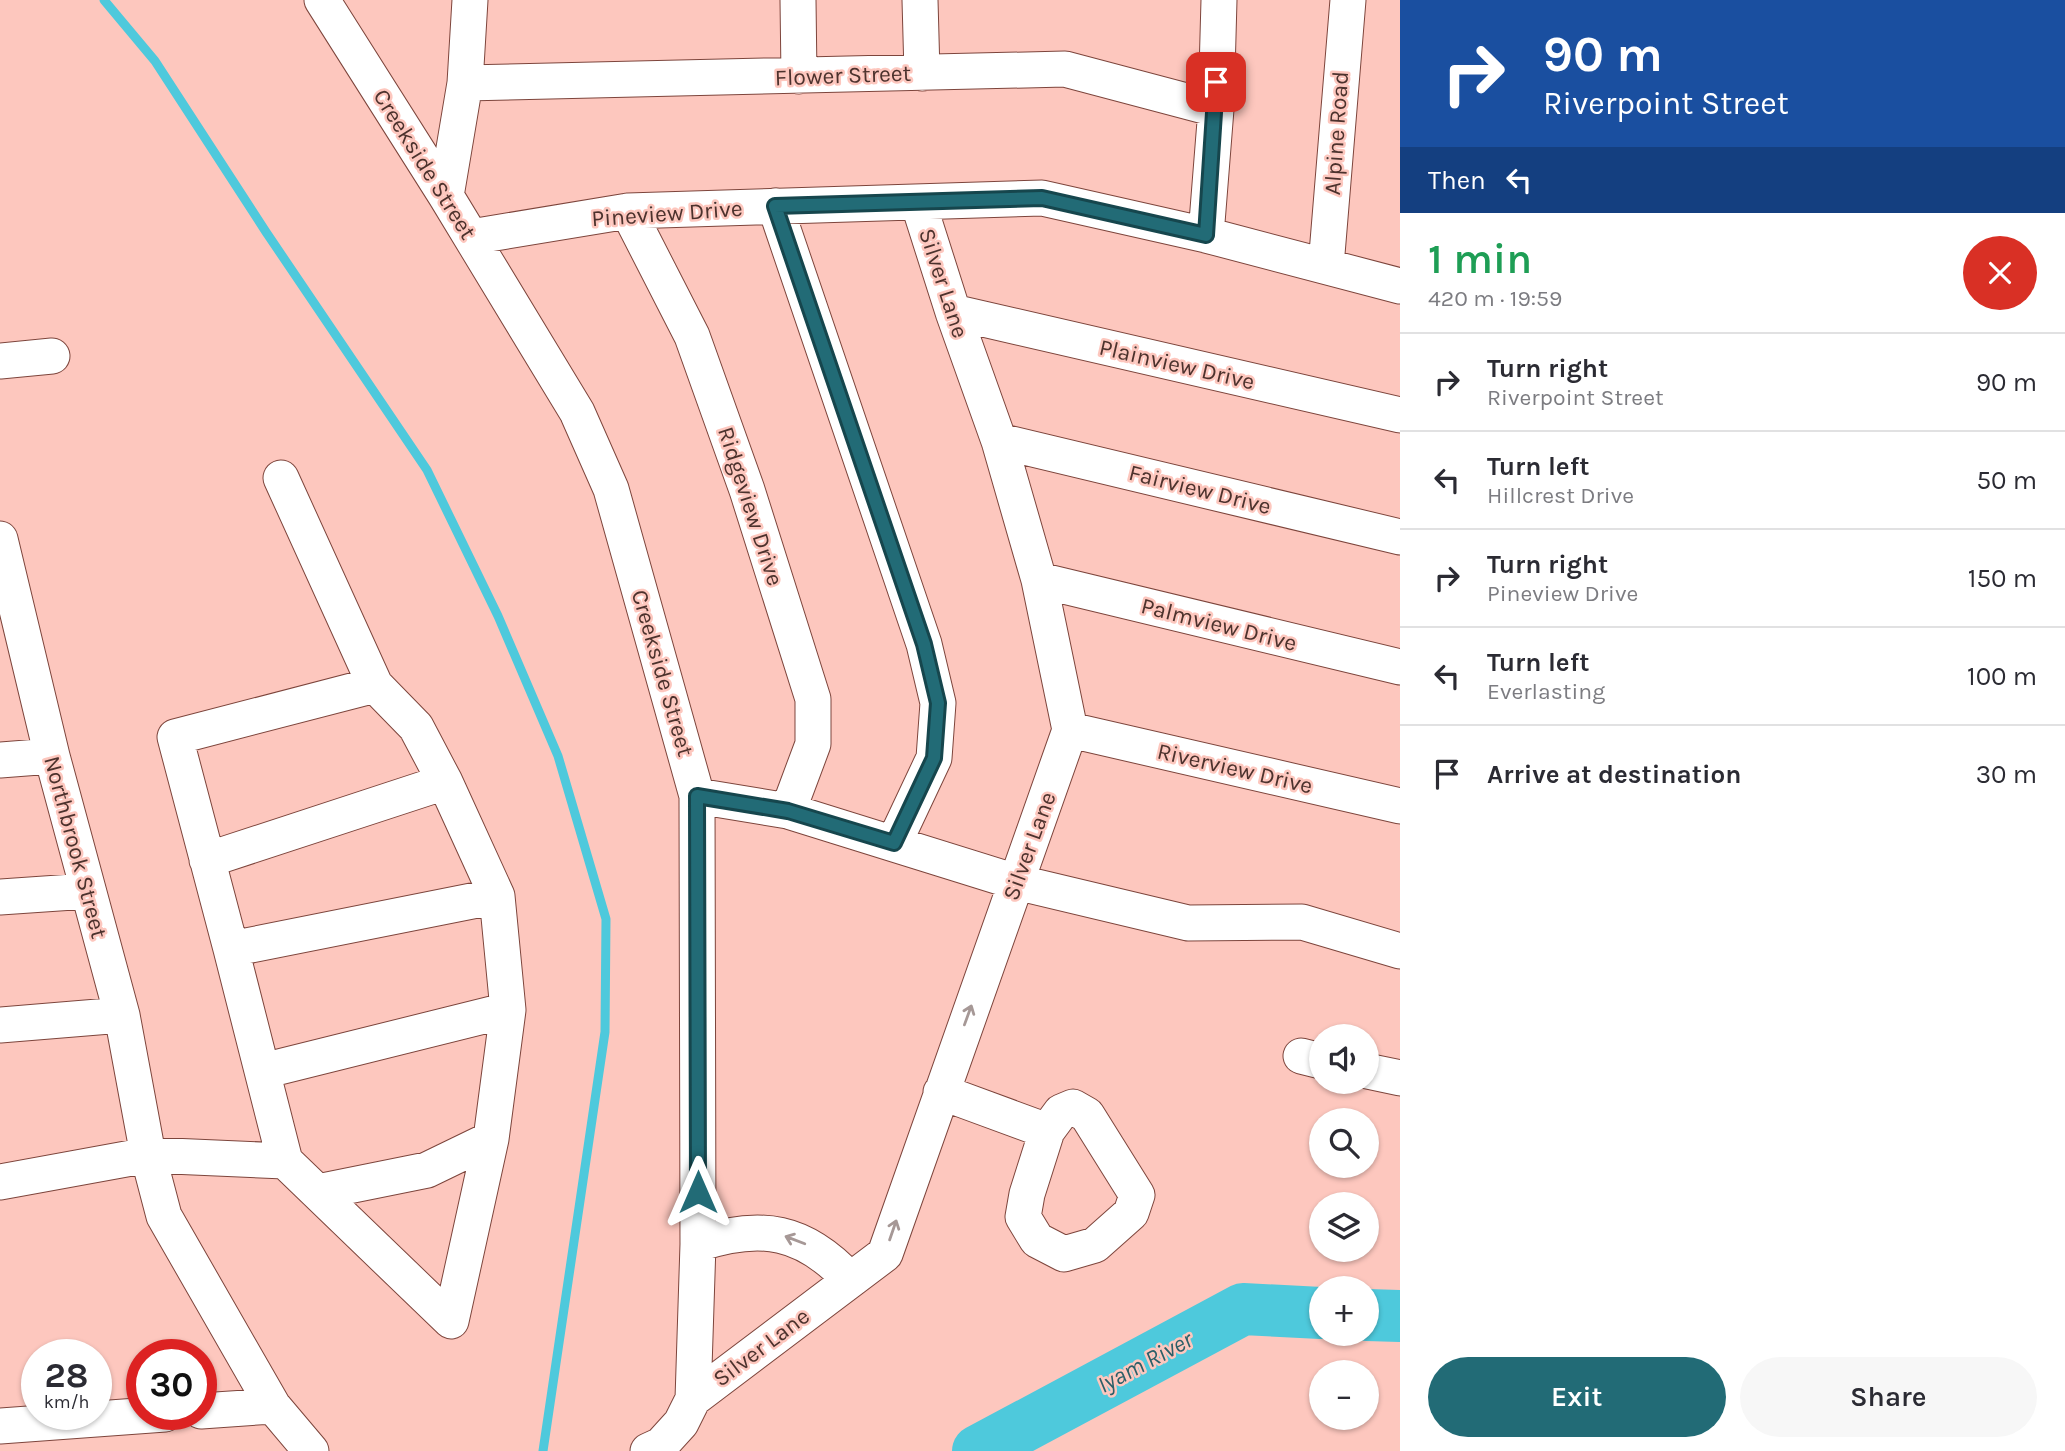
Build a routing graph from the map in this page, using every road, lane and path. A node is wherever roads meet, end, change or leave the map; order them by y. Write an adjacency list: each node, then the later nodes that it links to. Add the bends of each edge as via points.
1 (322, 0): 11 (street, Creekside Street)
2 (470, 0): 9 (street)
3 (799, 0): 8 (street)
4 (919, 0): 7 (street)
5 (1219, 0): 10 (street)
6 (1348, 0): 17 (street, Alpine Road)
7 (922, 73): 8 (street, Flower Street); 10 (street, Flower Street, via 1065,69)
8 (799, 76): 9 (street, Flower Street)
9 (465, 83): 11 (street)
10 (1216, 109): 15 (street)
11 (446, 196): 16 (street, Creekside Street)
12 (918, 202): 13 (street, Pineview Drive); 15 (street, Pineview Drive, via 1042,198); 19 (street, Silver Lane)
13 (775, 206): 14 (street, Pineview Drive); 38 (street, via 924,644 938,703 934,758)
14 (628, 211): 16 (street, Pineview Drive); 37 (street, Ridgeview Drive, via 692,336 814,699 813,744)
15 (1206, 235): 17 (street, Pineview Drive)
16 (471, 237): 35 (street, Creekside Street, via 577,412 611,489)
17 (1326, 266): 18 (street, Pineview Drive)
18 (1400, 286)
19 (953, 312): 22 (street, Plainview Drive); 23 (street, Silver Lane)
20 (52, 356): 21 (street)
21 (0, 361)
22 (1400, 415)
23 (999, 441): 25 (street, Fairview Drive); 27 (street, Silver Lane)
24 (282, 478): 30 (street)
25 (1400, 537)
26 (0, 539): 28 (street, Northbrook Street)
27 (1039, 580): 29 (street, Palmview Drive); 31 (street, Silver Lane)
28 (11, 627): 32 (street, Northbrook Street)
29 (1400, 667)
30 (375, 685): 34 (street, via 416,727); 39 (street, via 175,737)
31 (1070, 730): 36 (street, Riverview Drive); 40 (street, Silver Lane)
32 (52, 757): 33 (street); 41 (street, Northbrook Street)
33 (0, 761)
34 (445, 782): 39 (street); 42 (street)
35 (697, 796): 37 (street); 59 (street, Creekside Street)
36 (1400, 806)
37 (788, 811): 38 (street)
38 (894, 843): 40 (street)
39 (207, 860): 44 (street)
40 (1016, 882): 45 (street, via 1188,923 1302,922); 52 (street, Silver Lane, one-way to 40)
41 (88, 891): 43 (street); 47 (street, Northbrook Street)
42 (497, 896): 44 (street); 46 (street)
43 (0, 897)
44 (231, 948): 49 (street)
45 (1400, 951)
46 (508, 1010): 49 (street); 54 (street)
47 (122, 1015): 48 (street); 55 (street, Northbrook Street)
48 (0, 1025)
49 (263, 1071): 56 (street)
50 (1379, 1074): 51 (street)
51 (1400, 1079)
52 (941, 1092): 53 (street); 60 (street, Silver Lane, one-way to 52, via 885,1254)
53 (1047, 1130)
54 (491, 1139): 58 (street, via 428,1170); 58 (street, via 451,1321)
55 (148, 1155): 56 (street); 57 (street); 62 (street, Northbrook Street, via 164,1216)
56 (285, 1161): 58 (street)
57 (0, 1182)
58 (318, 1192)
59 (698, 1244): 60 (street, one-way to 59, via 808,1245 774,1234 733,1234); 61 (street, Creekside Street)
60 (850, 1280): 61 (street, Silver Lane)
61 (694, 1399): 67 (street, Creekside Street, via 681,1423 661,1445)
62 (273, 1406): 63 (street); 66 (street, Northbrook Street)
63 (217, 1410)
64 (126, 1417): 65 (street)
65 (0, 1426)
66 (311, 1451)
67 (648, 1451)

